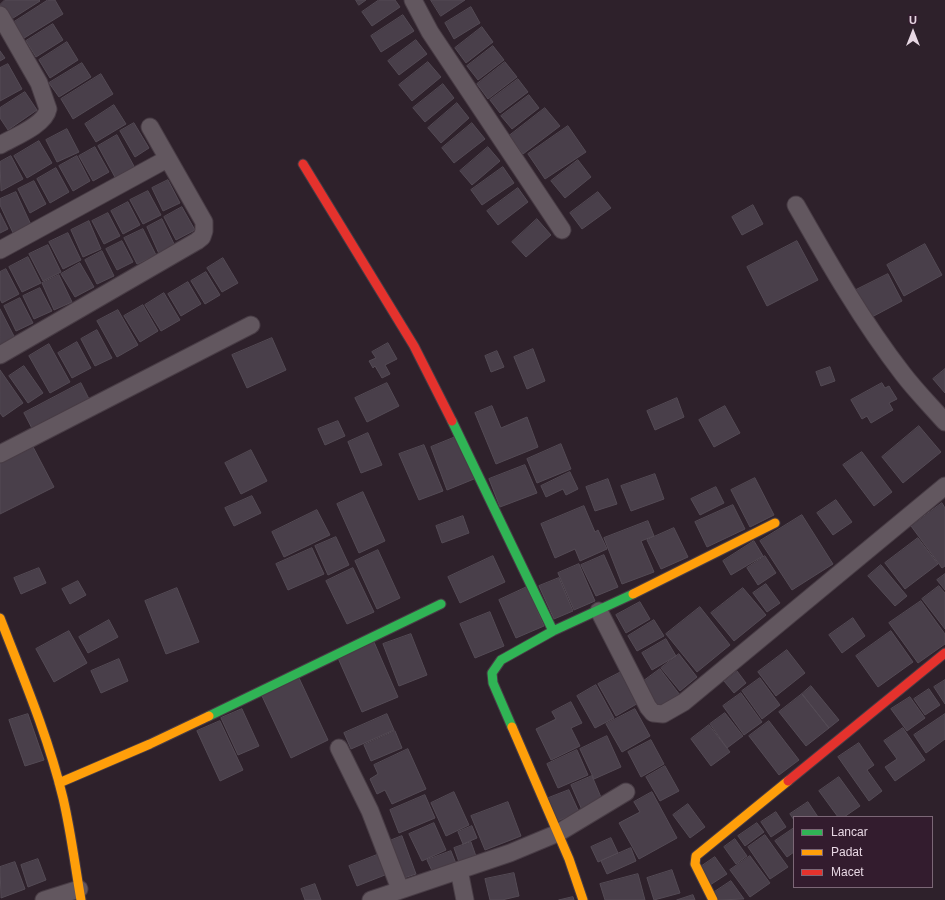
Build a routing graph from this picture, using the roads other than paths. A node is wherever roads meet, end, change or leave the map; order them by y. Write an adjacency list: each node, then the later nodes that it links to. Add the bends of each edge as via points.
1 (413, 0): 8 (street, via 430,32)
2 (0, 15): 4 (street, via 39,83 48,109 45,118 38,124)
3 (150, 127): 5 (street)
4 (0, 145)
5 (168, 159): 9 (street); 11 (street, via 204,222 202,236)
6 (303, 164): 19 (street, via 414,346)
7 (796, 206): 12 (street, via 871,330 904,375)
8 (562, 230)
9 (0, 250)
10 (251, 325): 13 (street)
11 (0, 355)
12 (945, 422)
13 (0, 454)
14 (945, 486): 17 (street, via 684,702 663,714 653,713 648,707)
15 (775, 523): 17 (street)
16 (441, 604): 22 (street, via 164,737)
17 (599, 611): 19 (street)
18 (0, 618): 22 (street, via 37,712)
19 (553, 631): 24 (street, via 501,660 494,668 492,678 514,735)
20 (945, 653): 32 (street, via 696,856 695,864)
21 (340, 748): 26 (street, via 370,812)
22 (59, 783): 27 (street)
23 (626, 792): 24 (street)
24 (558, 833): 25 (street); 31 (street)
25 (459, 870): 26 (street); 30 (street)
26 (400, 889): 29 (street)
27 (80, 894): 28 (street)
28 (44, 900)
29 (371, 900)
30 (465, 900)
31 (583, 900)
32 (713, 900)

